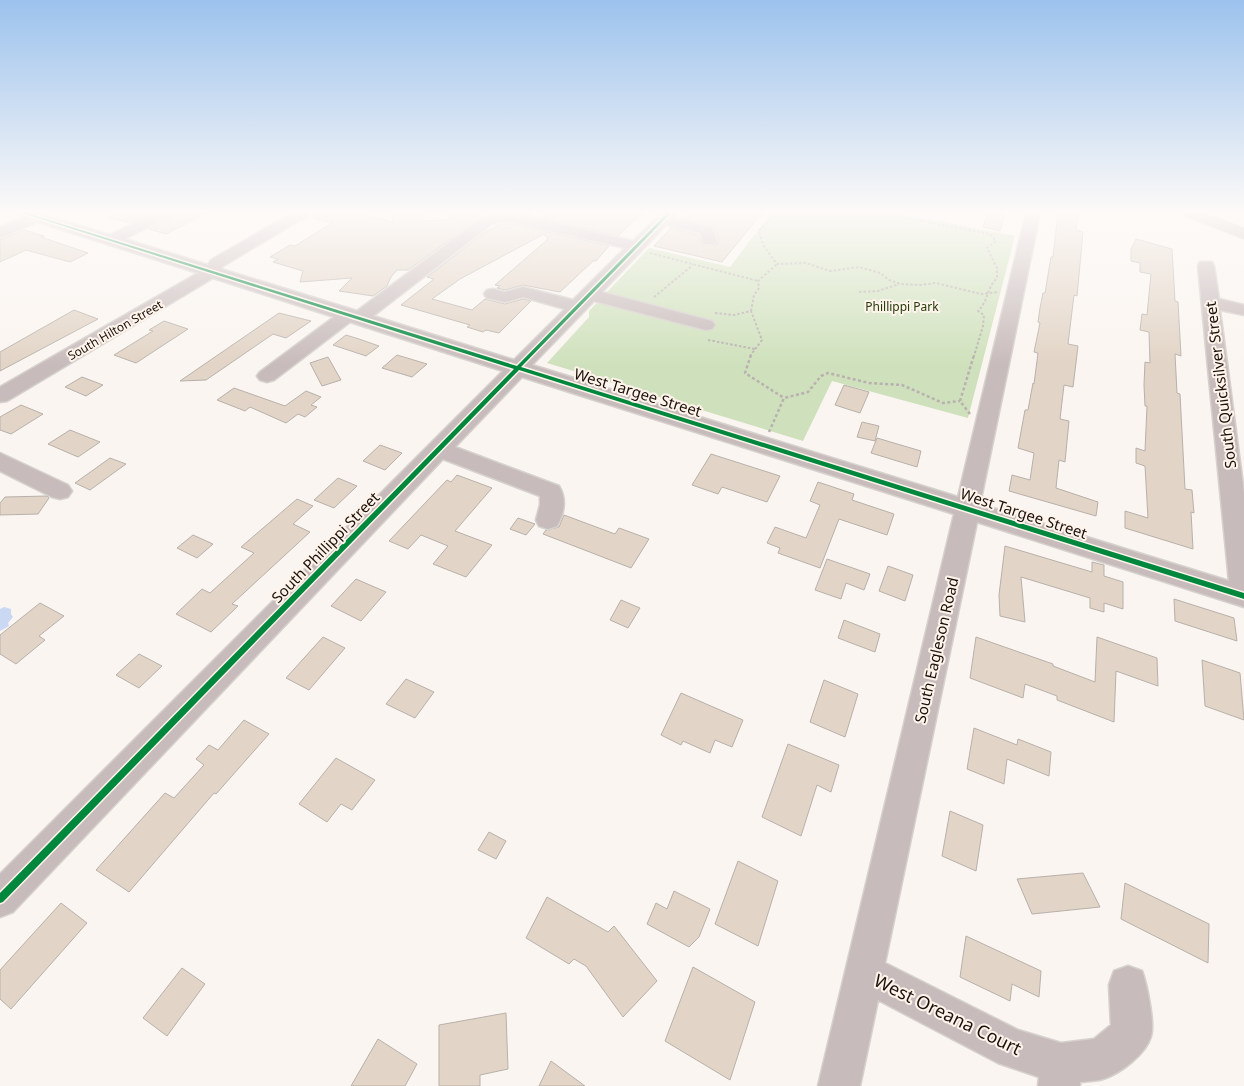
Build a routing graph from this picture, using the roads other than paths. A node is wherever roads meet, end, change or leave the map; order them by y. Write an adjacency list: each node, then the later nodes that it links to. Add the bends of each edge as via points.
1 (188, 264): 7 (street, West Targee Street)
2 (216, 264): 7 (street, South Hilton Street)
3 (428, 264): 12 (street)
4 (619, 264): 9 (street, South Phillippi Street)
5 (1022, 264): 20 (street, South Eagleson Road)
6 (1206, 266): 10 (street, South Quicksilver Street)
7 (212, 271): 12 (street, West Targee Street); 16 (street, South Hilton Street)
8 (494, 294): 9 (street, via 505,297 523,292)
9 (583, 300): 13 (street); 14 (street, South Phillippi Street)
10 (1210, 303): 11 (street); 22 (street, South Quicksilver Street)
11 (1244, 310)
12 (354, 316): 14 (street, West Targee Street); 15 (street)
13 (705, 325)
14 (518, 367): 17 (street, South Phillippi Street); 20 (street, West Targee Street)
15 (267, 376)
16 (0, 396)
17 (439, 449): 21 (street, via 546,489 550,492 552,505); 23 (street, South Phillippi Street)
18 (0, 461): 19 (street)
19 (60, 491)
20 (968, 508): 22 (street, West Targee Street); 24 (street, South Eagleson Road)
21 (548, 520)
22 (1244, 595)
23 (0, 899)
24 (864, 972): 26 (street, West Oreana Court); 27 (street, South Eagleson Road)
25 (1128, 984): 26 (street, West Oreana Court, via 1132,1034 1102,1059)
26 (1060, 1075)
27 (839, 1086)

